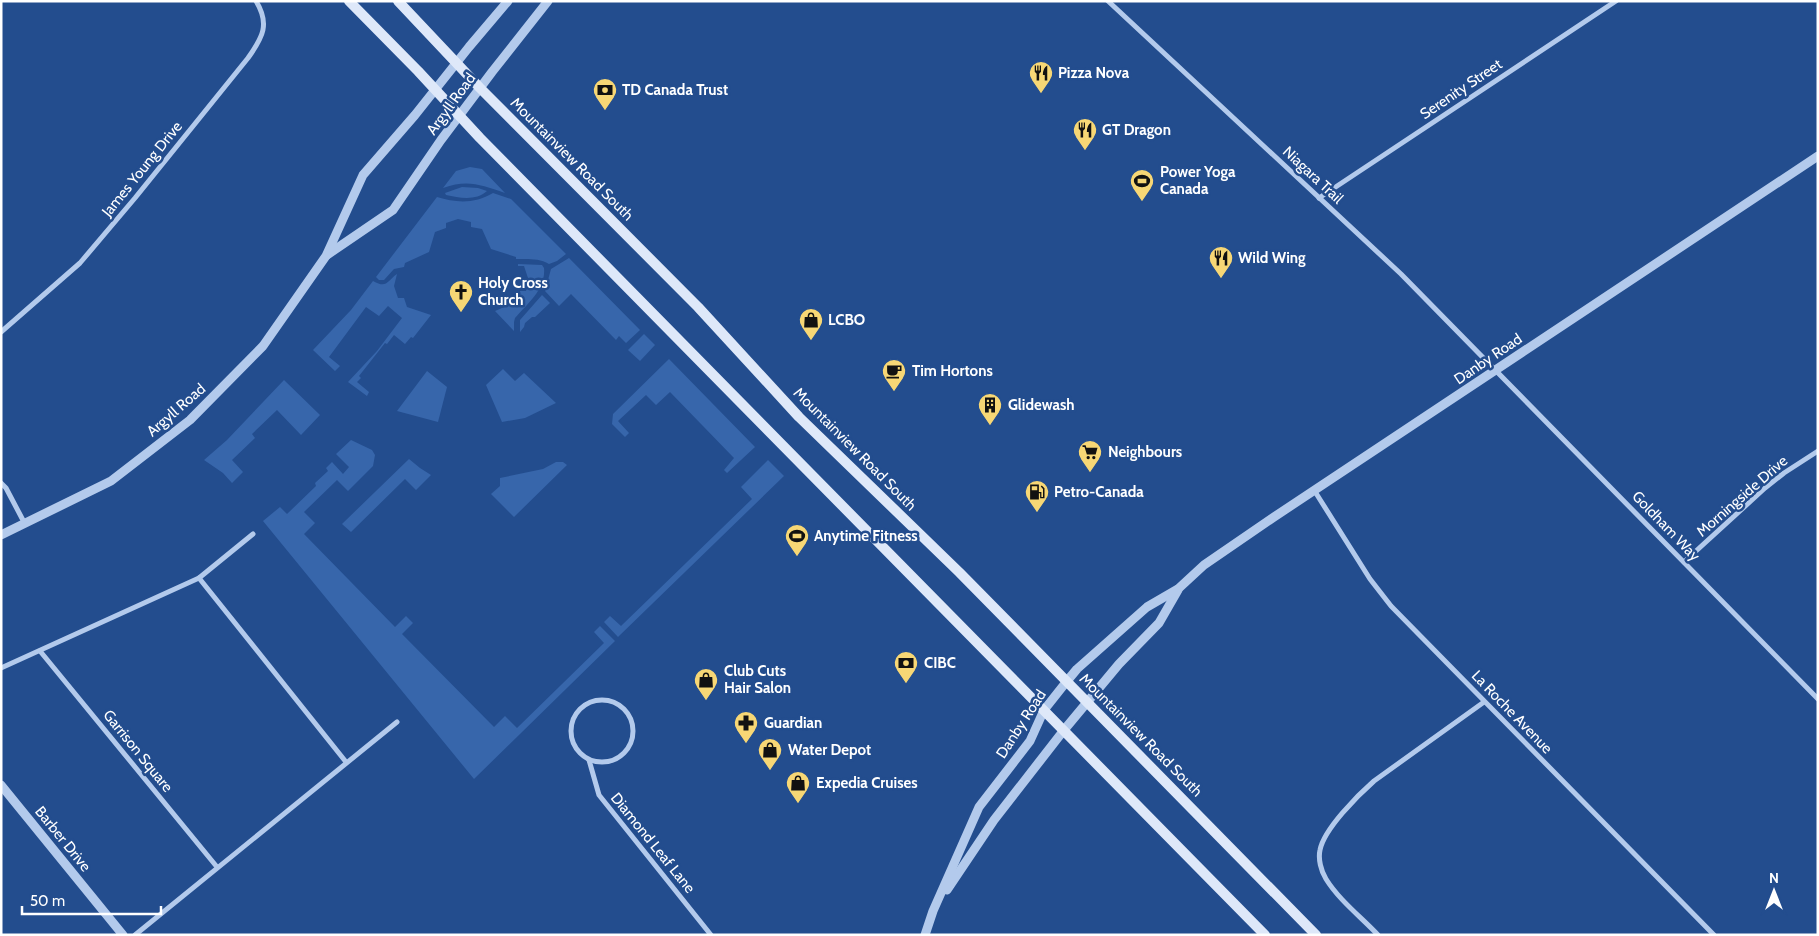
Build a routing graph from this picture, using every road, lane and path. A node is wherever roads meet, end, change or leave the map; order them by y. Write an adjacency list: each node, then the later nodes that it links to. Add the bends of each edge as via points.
1 (256, 1): 15 (street, James Young Drive, via 265,22 260,41 248,58 80,262)
2 (349, 1): 10 (main road)
3 (398, 1): 8 (main road, Mountainview Road South)
4 (508, 1): 8 (street, Argyll Road)
5 (548, 1): 9 (street, Argyll Road)
6 (1108, 1): 13 (street, Niagara Trail)
7 (1616, 1): 13 (street, Serenity Street)
8 (457, 63): 9 (main road, Mountainview Road South); 10 (street, Argyll Road)
9 (480, 88): 11 (street, Argyll Road); 28 (main road, Mountainview Road South, via 698,307 799,417)
10 (435, 90): 11 (main road); 14 (street, Argyll Road, via 363,175)
11 (459, 116): 14 (street, Argyll Road, via 393,210); 32 (main road)
12 (1818, 156): 16 (street, Danby Road)
13 (1319, 198): 16 (street, Niagara Trail, via 1401,274)
14 (326, 256): 20 (street, Argyll Road, via 263,346 190,420 111,481)
15 (1, 332)
16 (1496, 371): 19 (street, Danby Road); 23 (street, Goldham Way)
17 (1818, 451): 23 (street, Morningside Drive, via 1765,488)
18 (1, 483): 20 (street)
19 (1314, 490): 25 (street, Danby Road, via 1204,565); 31 (street, La Roche Avenue, via 1370,579)
20 (25, 524): 22 (street, Argyll Road)
21 (253, 534): 24 (street)
22 (1, 535)
23 (1684, 562): 29 (street, Goldham Way)
24 (198, 578): 26 (street); 36 (street)
25 (1178, 589): 28 (street, Danby Road, via 1147,607); 30 (street, Danby Road, via 1159,623)
26 (40, 651): 27 (street); 38 (street, Garrison Square)
27 (1, 668)
28 (1067, 681): 30 (main road, Mountainview Road South); 32 (street, Danby Road)
29 (1818, 699)
30 (1087, 702): 34 (street, Danby Road); 45 (main road, Mountainview Road South)
31 (1484, 702): 46 (street, via 1361,793 1323,840 1319,857 1326,879); 47 (street, La Roche Avenue)
32 (1044, 710): 34 (main road); 39 (street, Danby Road, via 1030,741 980,807)
33 (397, 722): 36 (street)
34 (1064, 730): 39 (street, Danby Road, via 994,820); 44 (main road)
35 (588, 760): 35 (street, Diamond Leaf Lane, via 609,762 619,758 630,746 633,722 628,712 611,700 590,702 575,715 571,725 574,745); 42 (street, Diamond Leaf Lane, via 599,795)
36 (346, 762): 38 (street)
37 (1, 785): 40 (street, Barber Drive)
38 (217, 867): 41 (street)
39 (933, 911): 43 (street, Danby Road)
40 (123, 935)
41 (135, 935)
42 (711, 935)
43 (924, 935)
44 (1265, 935)
45 (1316, 935)
46 (1378, 935)
47 (1714, 935)

